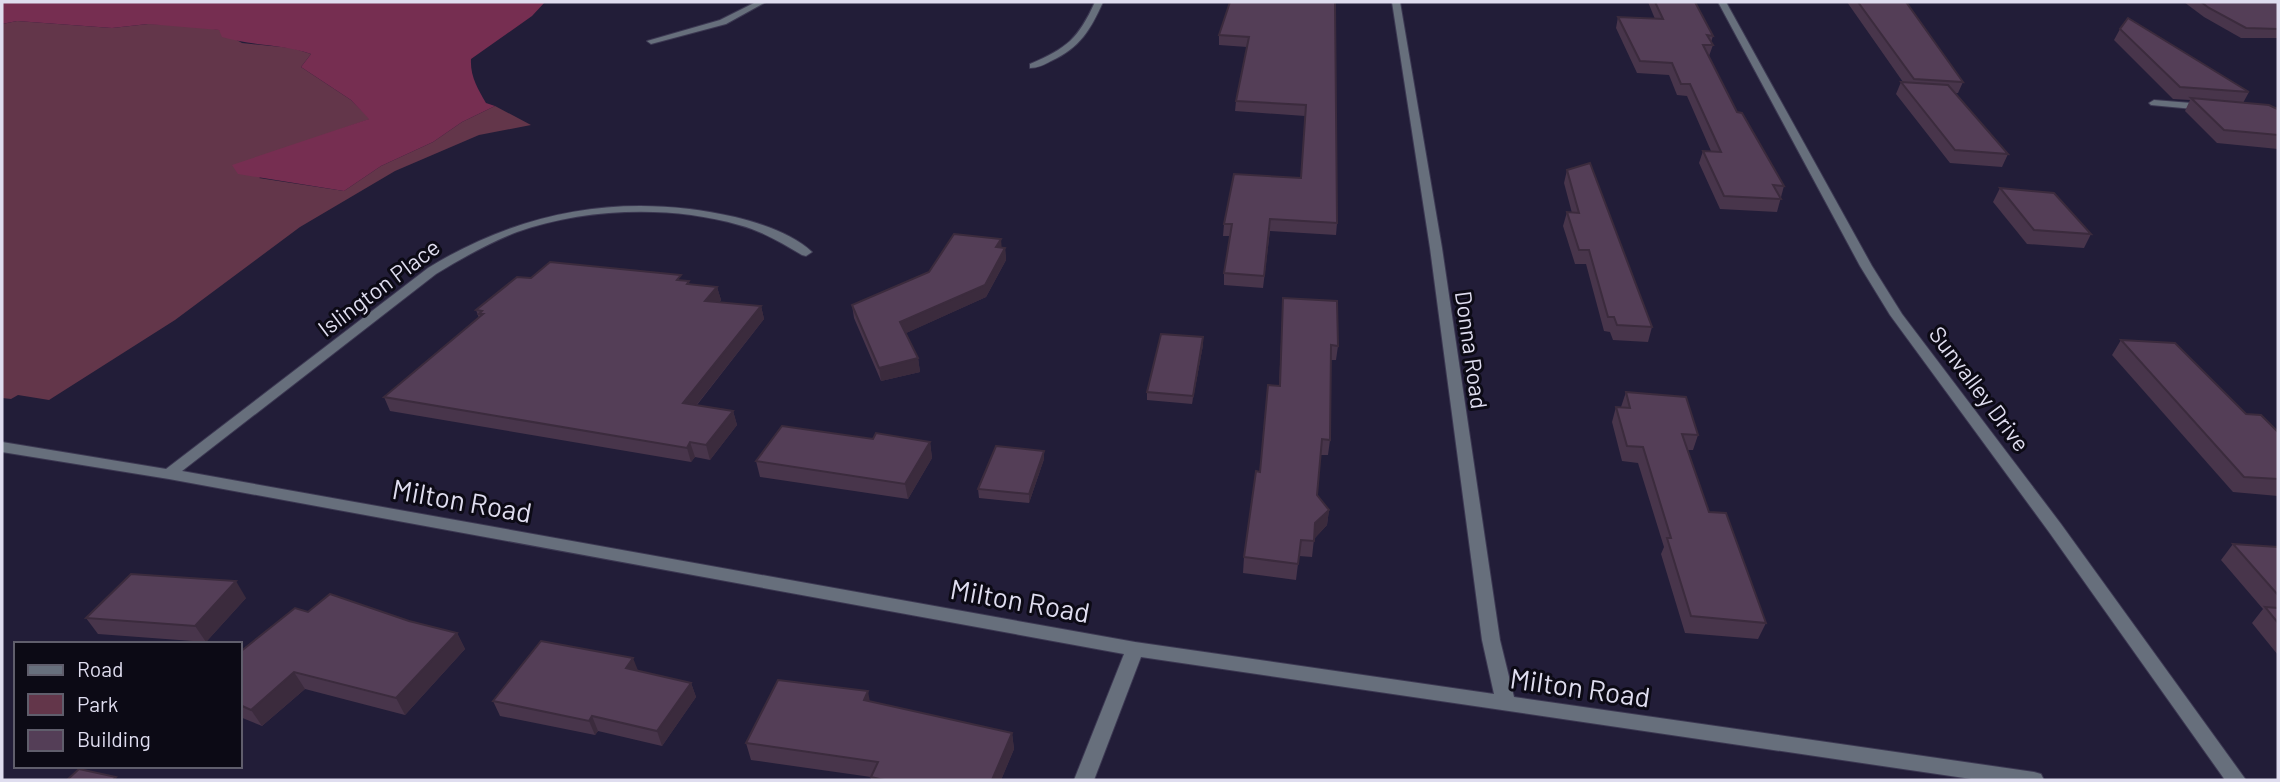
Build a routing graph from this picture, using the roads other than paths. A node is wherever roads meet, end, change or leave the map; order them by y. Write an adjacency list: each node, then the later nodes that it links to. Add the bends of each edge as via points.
1 (762, 2): 5 (street, via 723,22)
2 (1099, 2): 6 (street, via 1080,40)
3 (1396, 2): 13 (street, Donna Road, via 1491,640)
4 (1722, 2): 16 (street, Sunvalley Drive, via 1896,315)
5 (651, 41)
6 (1033, 66)
7 (2154, 103): 8 (street)
8 (2209, 108)
9 (806, 253): 11 (street, Islington Place, via 760,227 683,212 593,212 528,225 471,248 432,271)
10 (2, 447): 11 (street, Milton Road)
11 (169, 474): 12 (street, Milton Road)
12 (1135, 649): 13 (street, Milton Road); 14 (street)
13 (1506, 704): 15 (street, Milton Road)
14 (1084, 780)
15 (2034, 780)
16 (2236, 780)

